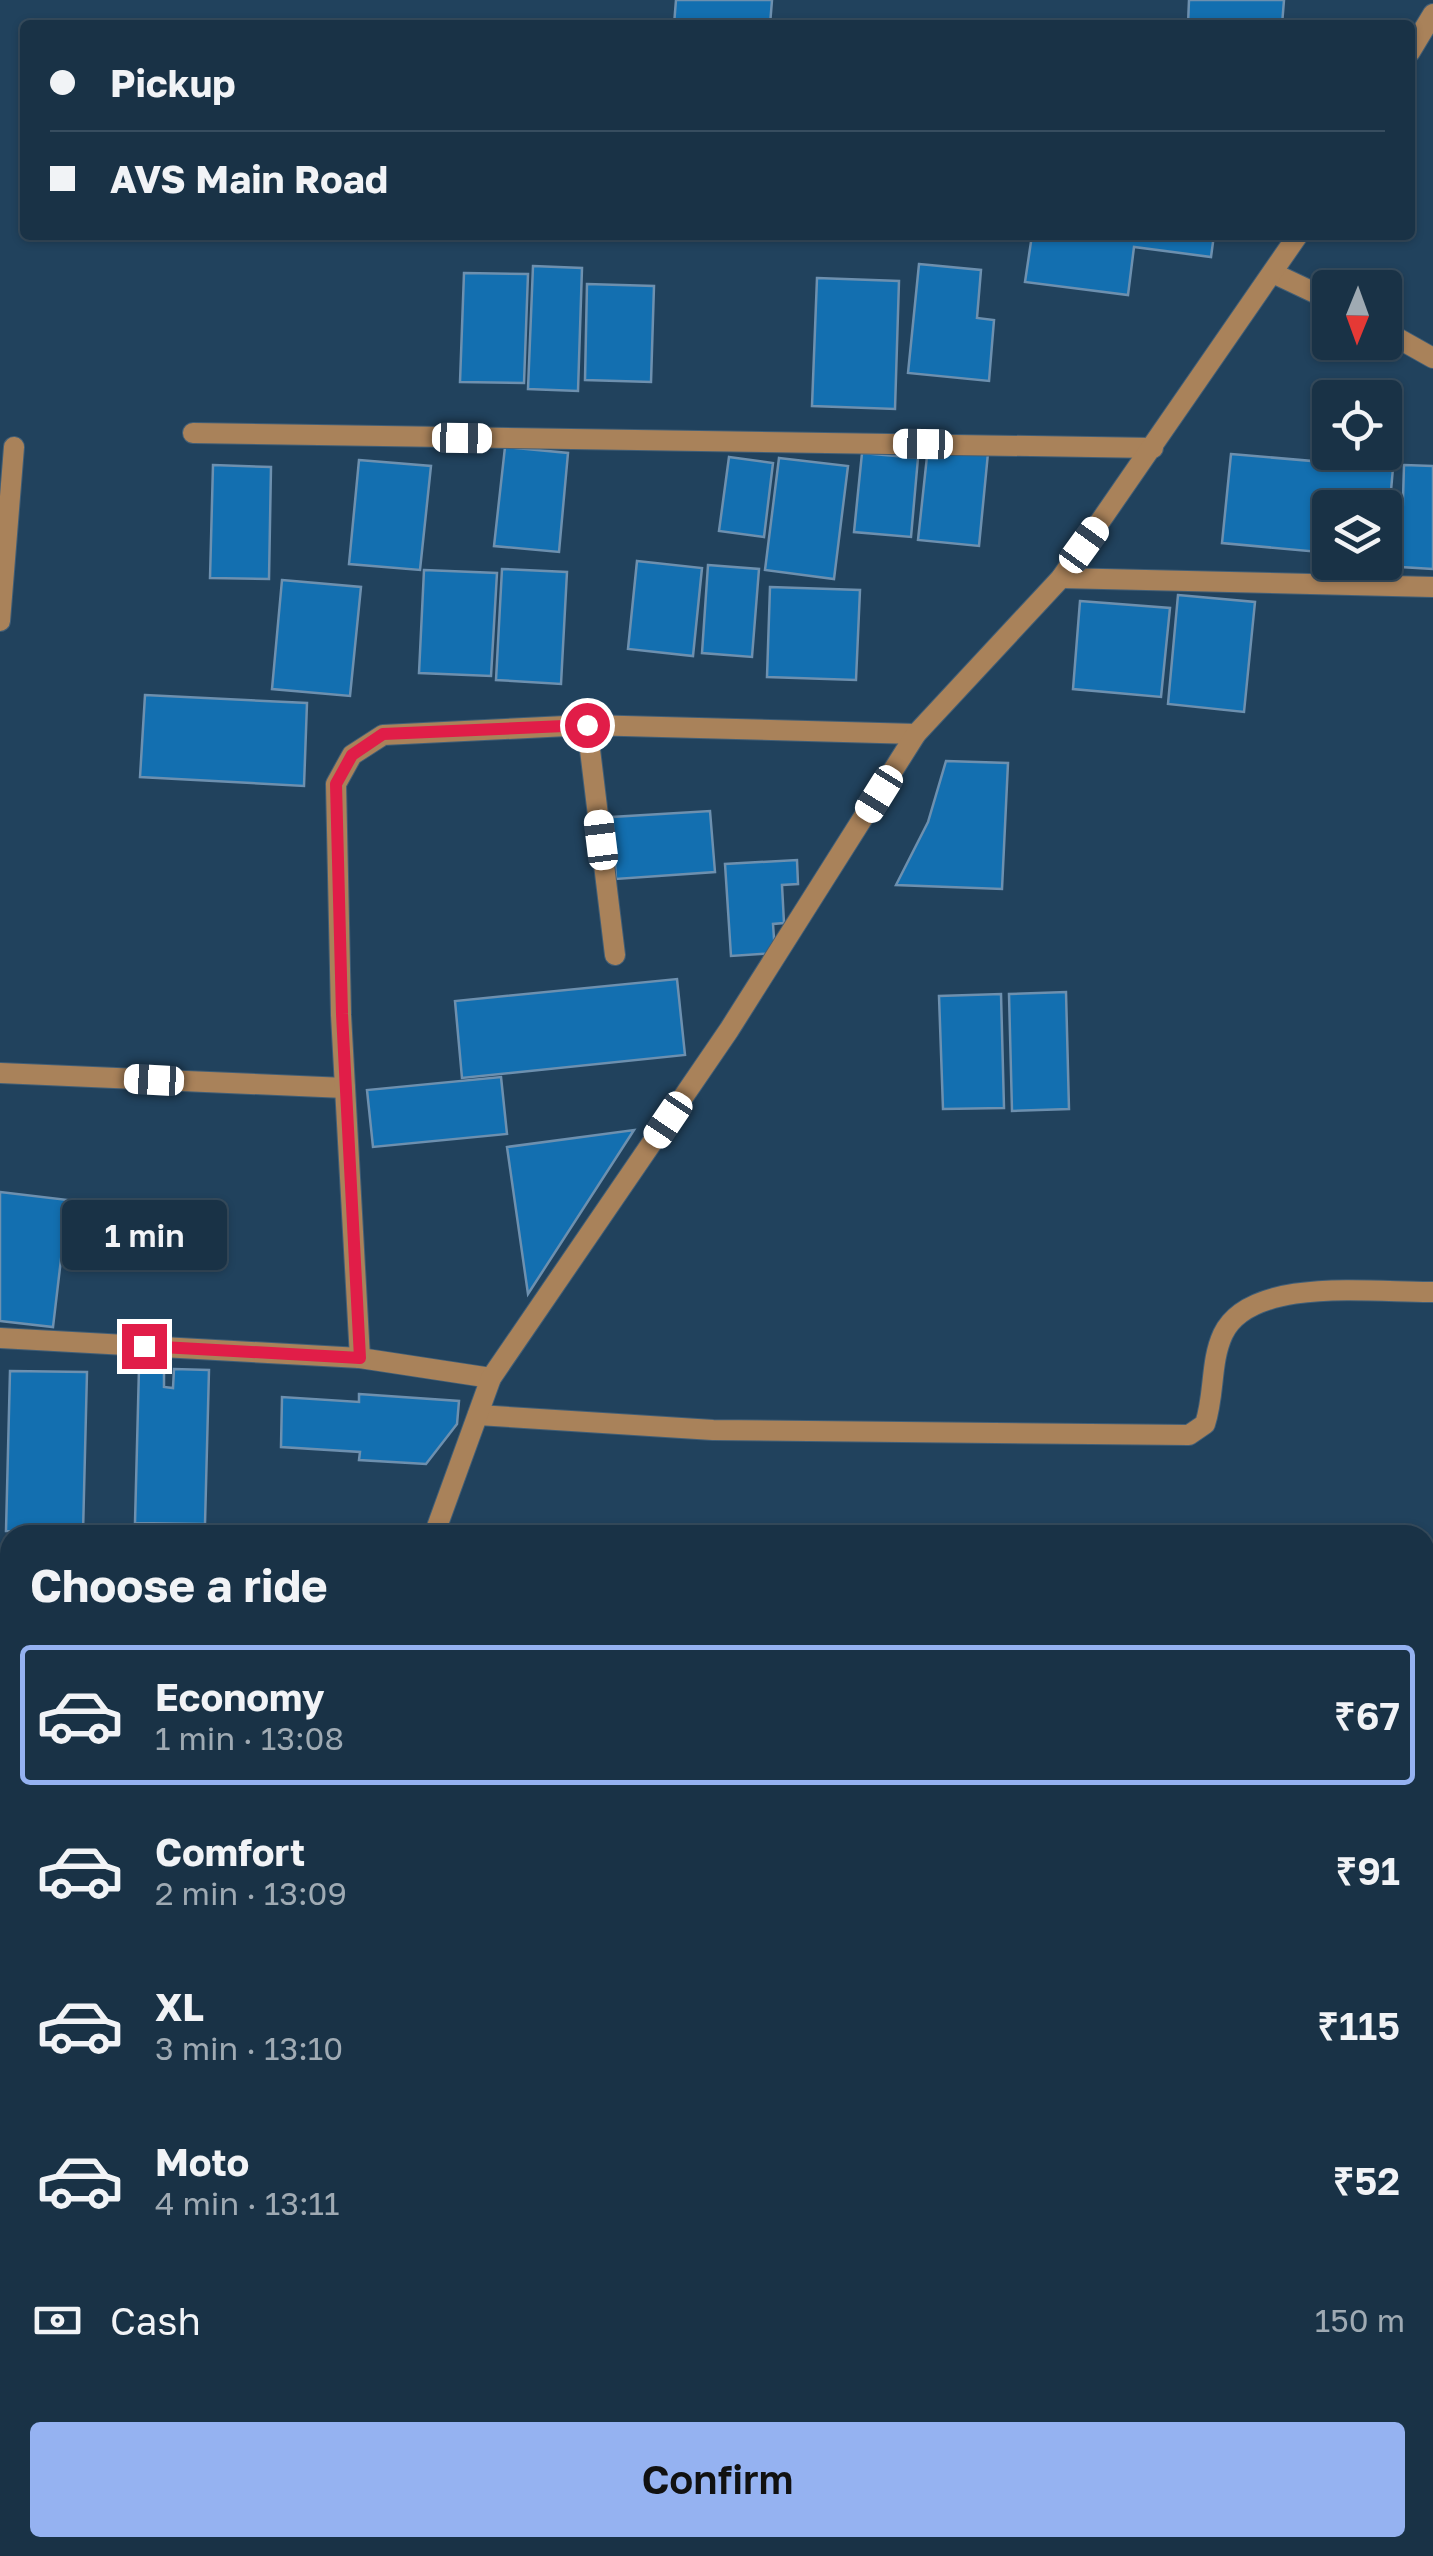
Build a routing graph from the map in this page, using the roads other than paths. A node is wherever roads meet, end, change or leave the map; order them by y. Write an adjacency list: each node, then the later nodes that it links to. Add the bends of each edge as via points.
1 (1433, 14): 2 (street)
2 (1415, 44)
3 (1295, 240): 4 (street)
4 (1275, 274): 5 (street); 10 (street)
5 (1312, 291)
6 (1402, 341): 7 (street)
7 (1433, 358)
8 (193, 434): 10 (street)
9 (14, 447): 13 (street)
10 (1154, 448): 11 (street)
11 (1061, 578): 12 (street); 15 (street)
12 (1433, 587)
13 (0, 620)
14 (587, 725): 15 (street); 16 (street); 18 (street, via 383,734 352,755 336,784)
15 (916, 734): 22 (street, via 729,1030)
16 (615, 955)
17 (0, 1073): 18 (street)
18 (346, 1088): 21 (street)
19 (1433, 1292): 23 (street, via 1280,1293 1250,1304 1221,1337 1206,1424 1189,1435 712,1430)
20 (0, 1338): 21 (street)
21 (360, 1358): 22 (street)
22 (491, 1378): 23 (street)
23 (478, 1414): 24 (street)
24 (438, 1525)

